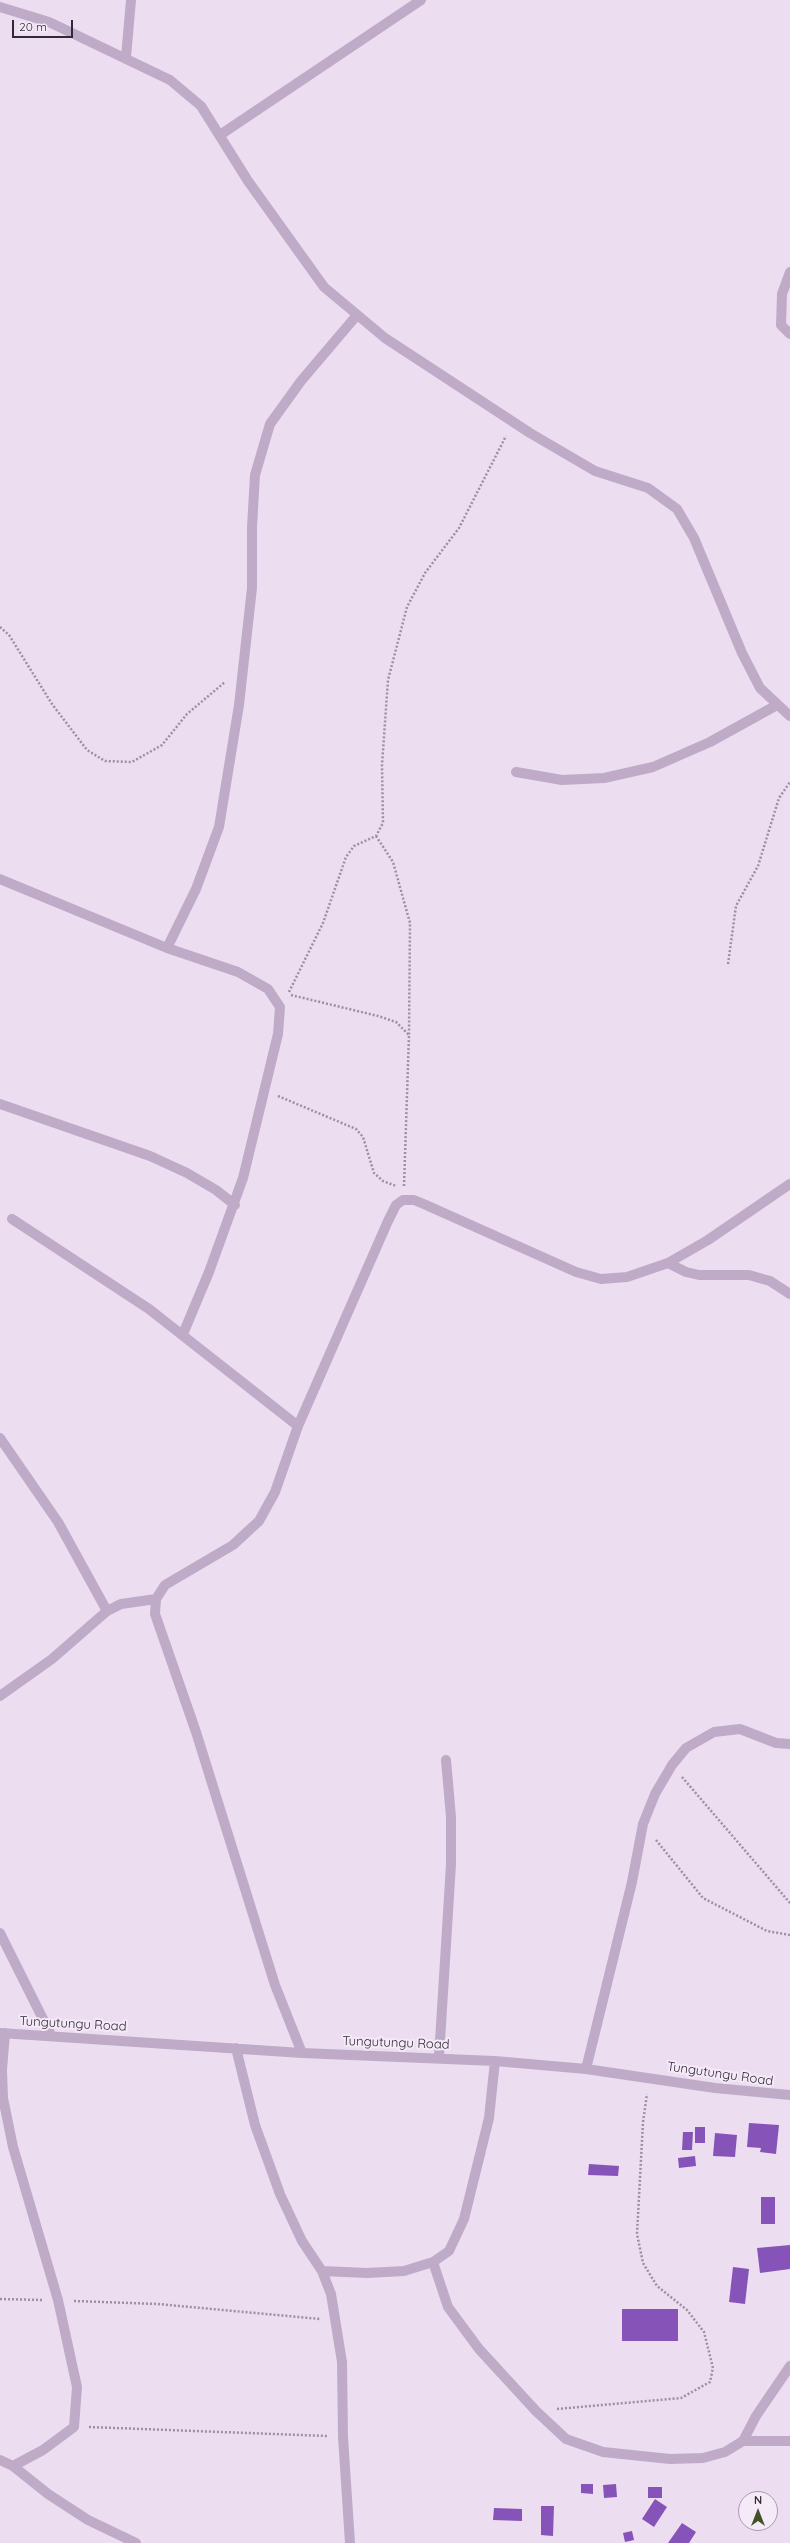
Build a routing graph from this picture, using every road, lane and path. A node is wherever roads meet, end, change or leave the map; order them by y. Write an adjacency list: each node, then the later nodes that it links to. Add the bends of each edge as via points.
1 (132, 0): 4 (street)
2 (421, 0): 5 (street)
3 (0, 7): 4 (street, via 49,22)
4 (126, 57): 5 (street, via 170,80 201,106)
5 (220, 135): 7 (street, via 248,181 324,287)
6 (790, 272): 8 (street, via 782,294 781,325)
7 (357, 315): 9 (street, via 385,338); 11 (street, via 301,381 270,424 255,475 252,588)
8 (790, 334)
9 (513, 422): 12 (street, via 595,471 648,488 677,509 694,538 742,653 760,688); 16 (path, via 459,528 425,573 407,607 388,680 382,765 383,823)
10 (0, 627): 11 (path, via 10,635 52,704 87,750 105,761 132,762 162,745 187,714)
11 (244, 666): 18 (street, via 219,827 196,889)
12 (777, 705): 13 (street); 14 (street, via 710,742 653,767 604,778 562,780)
13 (790, 716)
14 (516, 772)
15 (790, 782): 19 (path, via 779,798 758,866 736,906)
16 (376, 836): 21 (path, via 354,846 346,857 323,923); 22 (path, via 393,862 410,923)
17 (0, 879): 18 (street)
18 (167, 948): 20 (street, via 238,972)
19 (728, 964)
20 (268, 988): 21 (path); 23 (street, via 280,1007 278,1034)
21 (288, 994): 22 (path, via 396,1022)
22 (409, 1035): 23 (path, via 404,1188 383,1181 374,1173 363,1137 356,1129)
23 (264, 1090): 26 (street, via 254,1140)
24 (0, 1104): 26 (street, via 150,1156 187,1173)
25 (790, 1184): 28 (street, via 708,1240)
26 (235, 1205): 30 (street)
27 (12, 1219): 30 (street)
28 (668, 1263): 29 (street, via 699,1276 749,1275 770,1281); 31 (street, via 627,1277 601,1279 576,1272 414,1200 403,1200 396,1205 388,1221)
29 (790, 1294)
30 (183, 1334): 31 (street)
31 (298, 1426): 33 (street, via 275,1492 259,1521 233,1545 165,1585)
32 (0, 1438): 34 (street, via 58,1522)
33 (156, 1599): 34 (street, via 121,1604); 46 (street, via 155,1614 196,1732 275,1985)
34 (107, 1611): 35 (street, via 52,1658)
35 (0, 1696)
36 (790, 1744): 38 (street, via 776,1743 740,1729 714,1732 686,1748)
37 (446, 1760): 47 (street, via 451,1817 451,1864)
38 (672, 1766): 39 (street, via 655,1794); 40 (path)
39 (643, 1824): 42 (path, via 703,1898 767,1931); 49 (street, via 632,1882)
40 (790, 1903)
41 (0, 1933): 44 (street)
42 (790, 1935)
43 (3, 2033): 44 (street, Tungutungu Road); 55 (street, via 3,2098 13,2147)
44 (51, 2035): 45 (street, Tungutungu Road)
45 (236, 2048): 46 (street, Tungutungu Road); 53 (street, via 255,2125 280,2194 302,2241)
46 (302, 2053): 47 (street, Tungutungu Road)
47 (439, 2057): 48 (street, Tungutungu Road)
48 (495, 2061): 49 (street, Tungutungu Road); 52 (street, via 489,2118 464,2219 449,2251)
49 (586, 2069): 50 (street, Tungutungu Road)
50 (650, 2078): 51 (street, Tungutungu Road, via 715,2088); 58 (path, via 643,2122 637,2234 644,2263 657,2286 687,2310 704,2332 713,2368 710,2382 681,2398)
51 (790, 2095)
52 (433, 2262): 53 (street, via 404,2271); 58 (street, via 448,2307 480,2349)
53 (322, 2271): 56 (street, via 331,2294)
54 (0, 2299): 55 (path)
55 (58, 2300): 56 (path, via 158,2304); 59 (street, via 77,2387)
56 (336, 2321): 60 (street, via 342,2362)
57 (790, 2366): 61 (street, via 756,2416)
58 (536, 2411): 61 (street, via 566,2439 603,2452 670,2459 703,2458 725,2452)
59 (74, 2427): 60 (path, via 123,2426); 64 (street, via 43,2450)
60 (343, 2437): 66 (street)
61 (743, 2441): 62 (street)
62 (790, 2441)
63 (0, 2460): 64 (street)
64 (12, 2466): 65 (street, via 88,2520)
65 (136, 2543)
66 (350, 2543)

